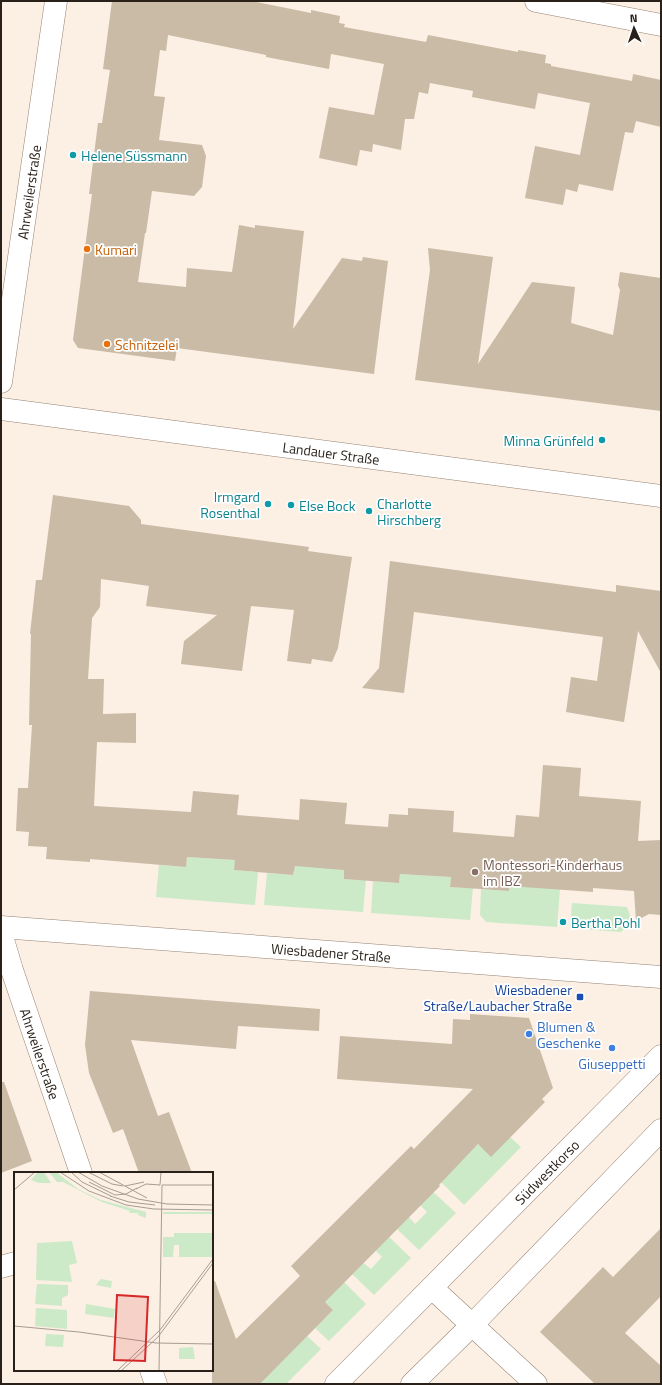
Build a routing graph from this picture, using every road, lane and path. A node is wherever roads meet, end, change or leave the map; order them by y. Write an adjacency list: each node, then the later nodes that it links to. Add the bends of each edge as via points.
1 (56, 1): 4 (street, Ahrweilerstraße)
2 (536, 1): 3 (street)
3 (661, 25)
4 (9, 274): 5 (street, Ahrweilerstraße)
5 (1, 382)
6 (1, 409): 7 (street, Landauer Straße)
7 (661, 496)
8 (1, 927): 10 (street, Wiesbadener Straße)
9 (1, 933): 13 (street, Ahrweilerstraße)
10 (661, 977)
11 (661, 1056): 16 (street, Südwestkorso)
12 (661, 1130): 17 (street)
13 (81, 1172)
14 (14, 1263): 15 (street)
15 (1, 1268)
16 (432, 1288): 17 (street); 20 (street, Südwestkorso)
17 (472, 1325): 21 (street); 22 (street)
18 (151, 1371): 19 (street)
19 (156, 1384)
20 (336, 1384)
21 (412, 1384)
22 (536, 1384)

